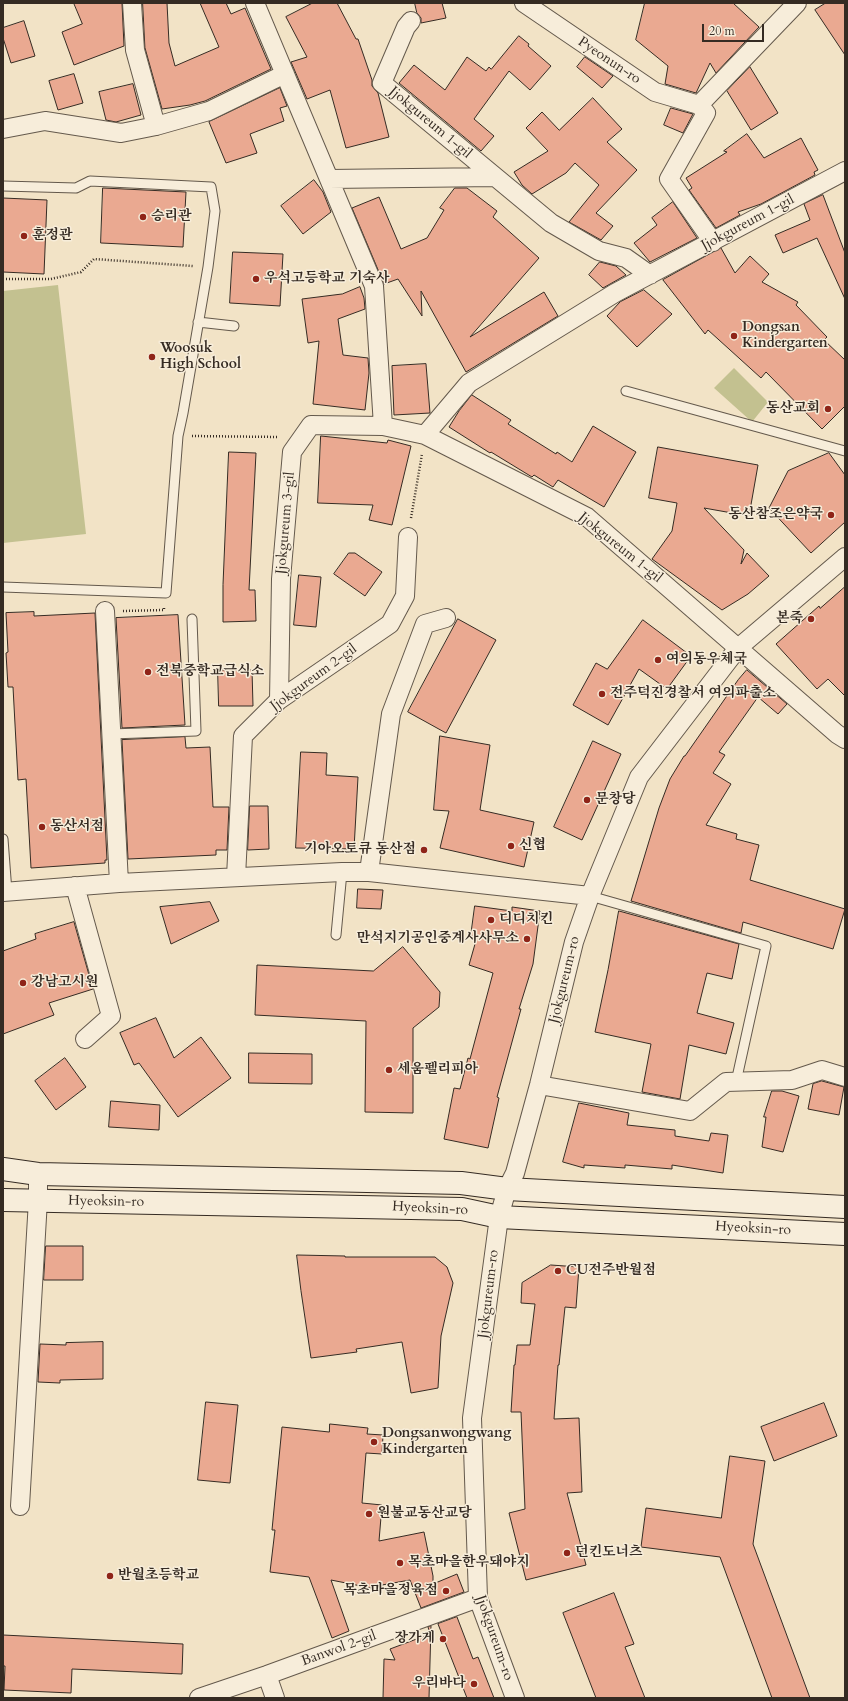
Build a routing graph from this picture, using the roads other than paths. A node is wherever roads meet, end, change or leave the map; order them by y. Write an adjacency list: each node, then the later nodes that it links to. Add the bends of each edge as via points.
1 (132, 3): 8 (street, via 135,50)
2 (255, 3): 6 (street)
3 (524, 3): 7 (street, Pyeonun-ro, via 655,92)
4 (797, 3): 7 (street)
5 (411, 21): 11 (street, Jjokgureum 1-gil, via 382,83)
6 (285, 74): 8 (street, via 209,111); 12 (street)
7 (699, 105): 14 (street, via 706,113 669,179)
8 (156, 126): 9 (street, via 121,133 45,121)
9 (3, 129)
10 (845, 171): 14 (street, Jjokgureum 1-gil)
11 (495, 177): 12 (street, Jjokgureum 1-gil); 15 (street, Jjokgureum 1-gil, via 550,223 599,251 626,258)
12 (329, 179): 19 (street, via 374,286)
13 (3, 186): 16 (lane, via 76,188 90,181 211,187 215,211)
14 (713, 242): 15 (street, Jjokgureum 1-gil)
15 (650, 275): 20 (street, Jjokgureum 1-gil, via 615,293 469,383)
16 (198, 322): 17 (lane); 24 (lane, via 178,436 166,593)
17 (234, 326)
18 (626, 391): 21 (lane)
19 (383, 426): 20 (street, Jjokgureum 1-gil); 29 (street, Jjokgureum 3-gil, via 310,425 292,452 281,579)
20 (425, 435): 28 (street, Jjokgureum 1-gil, via 587,517)
21 (845, 451)
22 (408, 537): 29 (street, Jjokgureum 2-gil, via 405,596 390,624)
23 (845, 558): 28 (street, Jjokgureum-ro)
24 (3, 587)
25 (105, 611): 30 (street)
26 (446, 618): 34 (street, via 425,624 391,714)
27 (192, 619): 30 (lane, via 196,731)
28 (738, 648): 31 (street, Jjokgureum 1-gil); 39 (street, Jjokgureum-ro, via 639,777)
29 (279, 700): 35 (street, Jjokgureum 2-gil, via 243,736)
30 (111, 734): 36 (street)
31 (845, 739)
32 (3, 839): 38 (lane)
33 (342, 872): 34 (street); 35 (street); 40 (lane)
34 (369, 872): 39 (street)
35 (236, 877): 36 (street)
36 (119, 883): 37 (street)
37 (75, 886): 38 (street); 41 (street, via 111,1016)
38 (5, 892)
39 (590, 896): 43 (lane, via 766,946); 44 (street, Jjokgureum-ro, via 574,942)
40 (336, 935)
41 (85, 1039)
42 (845, 1077): 43 (street, via 822,1070 792,1080)
43 (736, 1082): 44 (street, via 726,1082 690,1112)
44 (539, 1085): 47 (street, Jjokgureum-ro, via 515,1173)
45 (3, 1169): 46 (street, Hyeoksin-ro)
46 (38, 1174): 47 (street, Hyeoksin-ro, via 462,1183); 49 (street)
47 (507, 1189): 50 (street, Hyeoksin-ro); 51 (street, Jjokgureum-ro)
48 (3, 1200): 49 (street, Hyeoksin-ro)
49 (38, 1200): 51 (street, Hyeoksin-ro, via 462,1209); 53 (street)
50 (845, 1207)
51 (499, 1217): 52 (street, Hyeoksin-ro); 54 (street, Jjokgureum-ro, via 472,1418)
52 (845, 1234)
53 (20, 1506)
54 (478, 1598): 55 (street, Banwol 2-gil); 58 (street, Jjokgureum-ro)
55 (267, 1675): 56 (street, Banwol 2-gil); 57 (street)
56 (199, 1698)
57 (275, 1698)
58 (515, 1698)

